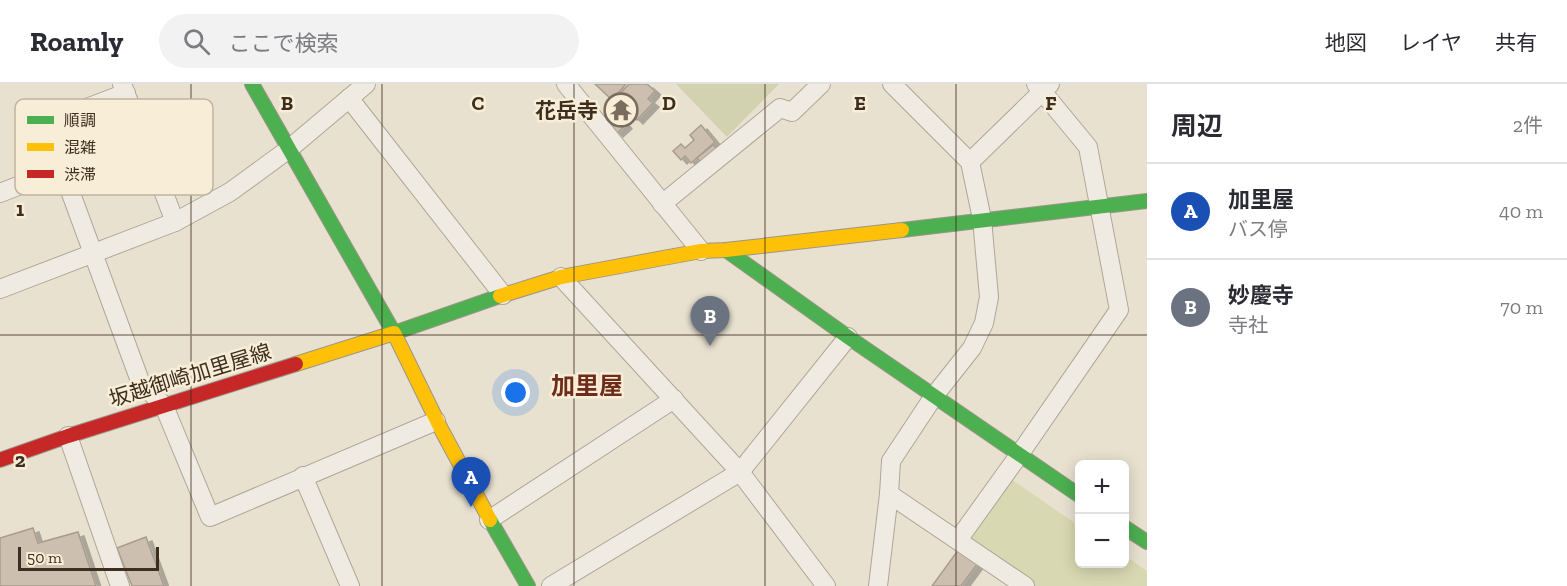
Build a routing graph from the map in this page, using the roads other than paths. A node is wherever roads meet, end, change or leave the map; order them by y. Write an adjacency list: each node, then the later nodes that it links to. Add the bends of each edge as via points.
1 (252, 84): 10 (street)
2 (366, 84): 8 (street)
3 (566, 84): 17 (street)
4 (821, 84): 17 (street, via 792,112 780,108)
5 (892, 84): 11 (street)
6 (1043, 86): 11 (street); 18 (street, via 1088,147)
7 (124, 89): 9 (street)
8 (349, 98): 10 (street); 26 (street)
9 (102, 99)
10 (289, 149): 20 (street, via 231,192); 27 (street)
11 (970, 162): 19 (street)
12 (15, 187): 13 (street)
13 (0, 193)
14 (72, 195): 23 (street)
15 (165, 195): 20 (street)
16 (1147, 201): 18 (street, 坂越御崎加里屋線)
17 (662, 204): 22 (street)
18 (1100, 207): 19 (street, 坂越御崎加里屋線); 34 (street, via 1119,310)
19 (982, 219): 21 (street, 坂越御崎加里屋線); 29 (street, via 989,297 984,323 972,348)
20 (175, 222): 23 (street)
21 (726, 250): 22 (street, 坂越御崎加里屋線); 28 (street)
22 (701, 251): 24 (street, 坂越御崎加里屋線)
23 (93, 253): 25 (street); 31 (street, via 140,381)
24 (561, 277): 26 (street, 坂越御崎加里屋線); 30 (street)
25 (0, 289)
26 (503, 294): 27 (street, 坂越御崎加里屋線)
27 (394, 333): 31 (street, 坂越御崎加里屋線); 32 (street)
28 (848, 338): 29 (street); 36 (street)
29 (934, 396): 34 (street); 39 (street, via 891,460)
30 (674, 399): 36 (street); 40 (street)
31 (164, 406): 33 (street, 坂越御崎加里屋線); 37 (street, via 210,517)
32 (436, 421): 37 (street); 40 (street)
33 (68, 435): 35 (street, 坂越御崎加里屋線); 44 (street)
34 (1020, 455): 38 (street); 42 (street)
35 (0, 460)
36 (741, 471): 47 (street); 48 (street)
37 (303, 476): 45 (street)
38 (1075, 493)
39 (889, 494): 42 (street); 49 (street)
40 (489, 520): 46 (street)
41 (1129, 530): 43 (street)
42 (958, 540): 50 (street)
43 (1147, 543)
44 (120, 586)
45 (350, 586)
46 (528, 586)
47 (551, 586)
48 (826, 586)
49 (878, 586)
50 (1025, 586)

